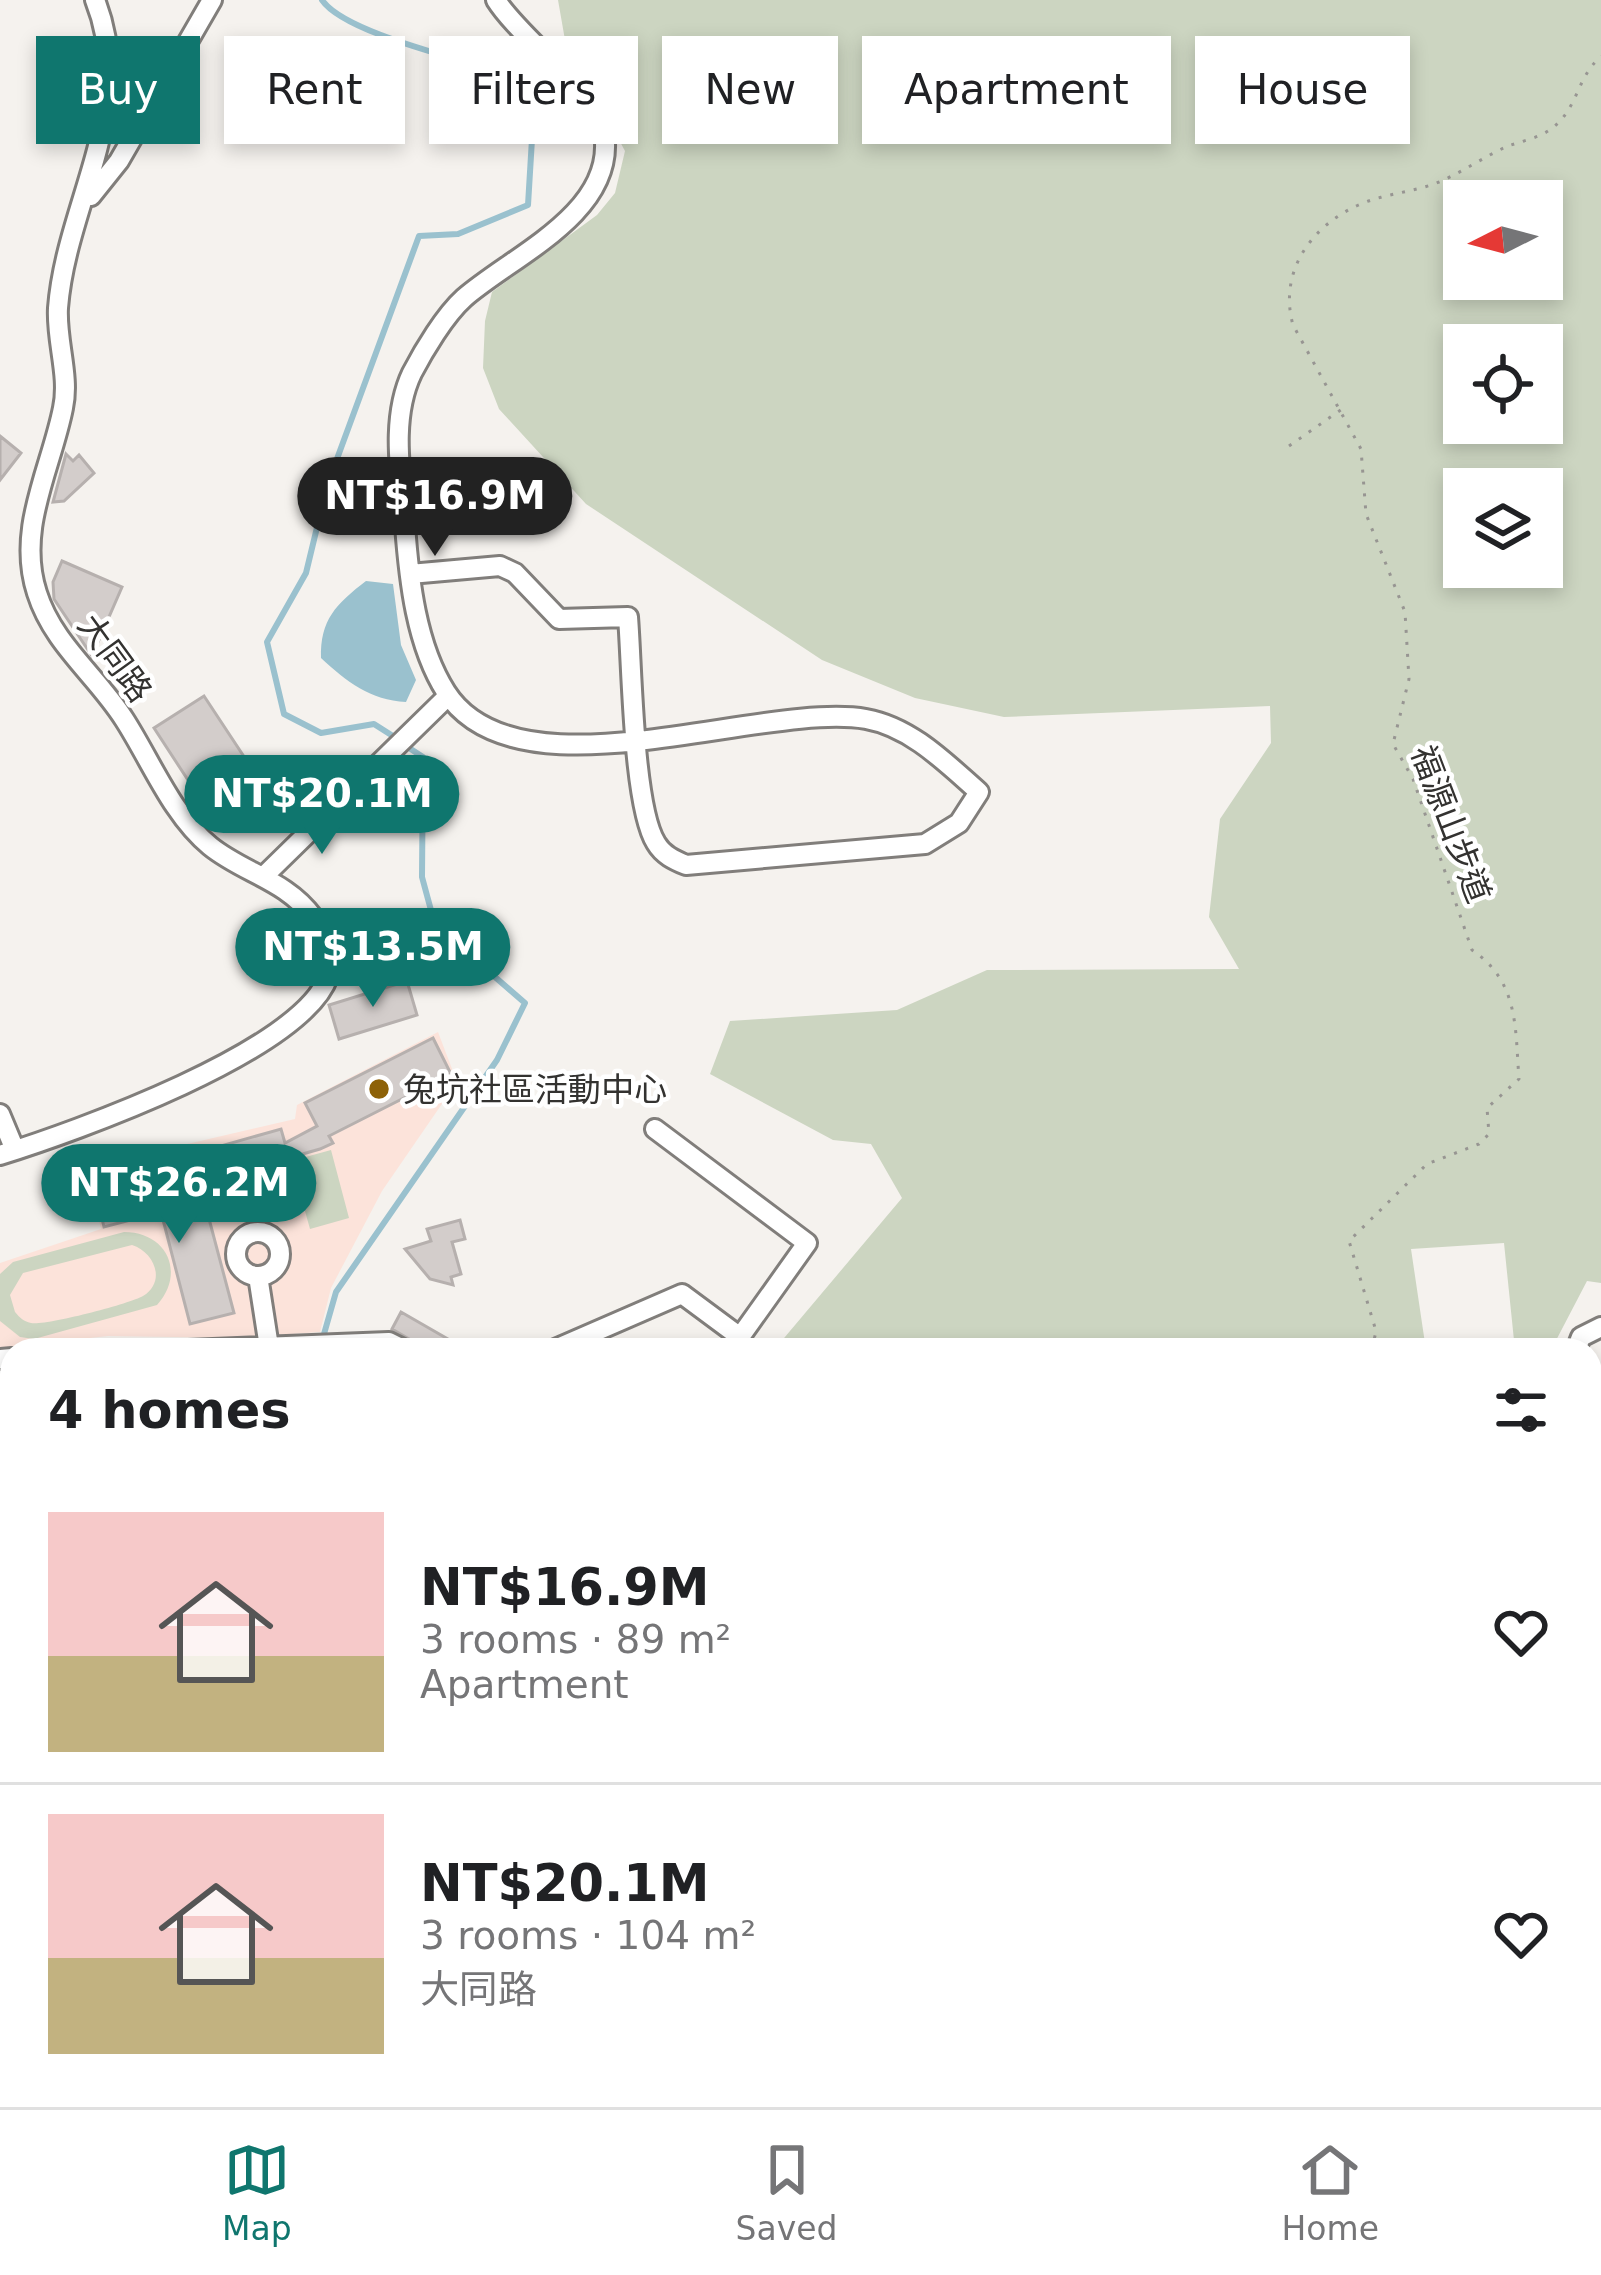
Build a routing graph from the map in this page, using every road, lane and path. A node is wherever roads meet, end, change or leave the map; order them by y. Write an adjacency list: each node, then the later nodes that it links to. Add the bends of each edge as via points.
1 (95, 0): 5 (street, 大同路, via 110,88)
2 (212, 0): 5 (street, via 119,161)
3 (496, 0): 8 (street, via 600,124 602,169 588,199 459,302 411,375 398,434)
4 (1601, 56): 6 (path, 福源山步道, via 1581,74 1573,107 1548,132 1433,184 1363,203 1295,259 1287,303 1293,325)
5 (80, 209): 11 (street, 大同路, via 57,313 65,401 40,485 31,572 38,598 188,820 210,847)
6 (1343, 408): 7 (path); 20 (path, 福源山步道, via 1361,449 1366,514 1405,612 1409,679 1393,744 1413,779 1472,950 1497,967 1510,998 1519,1079 1486,1108 1490,1134 1427,1164 1349,1241)
7 (1289, 446)
8 (410, 574): 9 (street); 10 (street, via 489,563 515,573 559,619 628,617)
9 (448, 696): 10 (street, via 497,730 533,742); 11 (street)
10 (639, 739): 10 (street, via 650,831 670,858 699,868 926,844 958,823 979,792 917,742 864,719)
11 (264, 876): 14 (street, 大同路, via 317,922 330,972 319,997 243,1054)
12 (0, 1114): 14 (street)
13 (655, 1129): 19 (street, via 807,1244)
14 (8, 1153)
15 (258, 1276): 16 (street)
16 (268, 1338)
17 (581, 1338): 18 (street, via 682,1294)
18 (736, 1338)
19 (745, 1338)
20 (1374, 1338)

